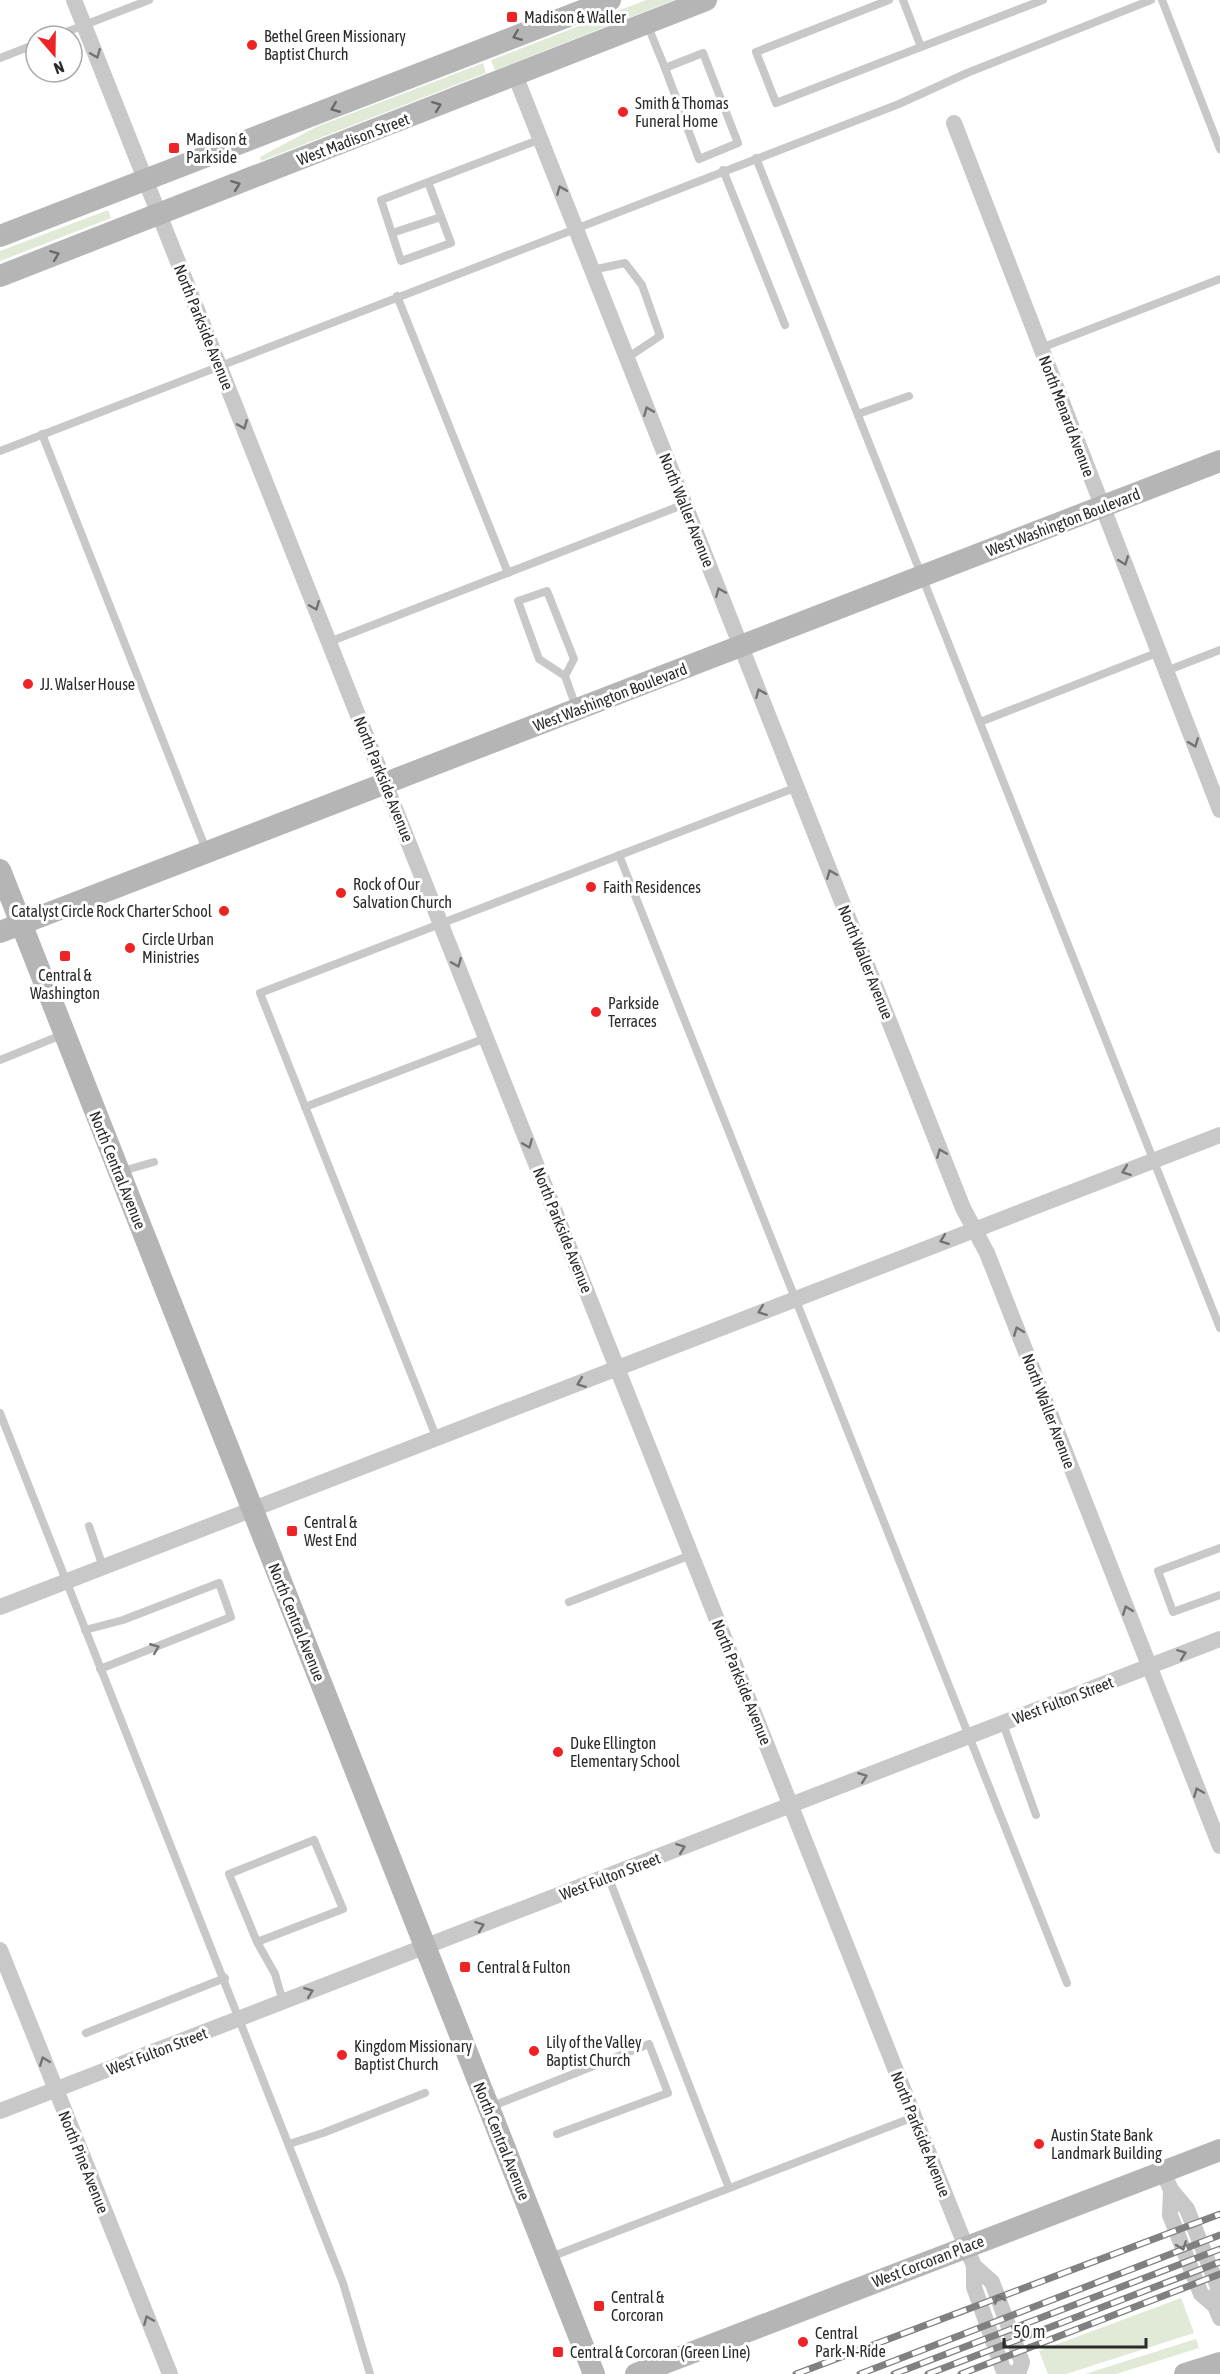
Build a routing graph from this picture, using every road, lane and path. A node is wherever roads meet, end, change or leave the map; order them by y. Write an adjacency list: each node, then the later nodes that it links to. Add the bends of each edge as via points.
1 (74, 0): 11 (street, North Parkside Avenue)
2 (149, 0): 12 (lane)
3 (610, 0): 24 (street, West Madison Street, one-way to 24)
4 (706, 0): 10 (street, West Madison Street)
5 (890, 0): 13 (lane, via 756,52 776,103)
6 (903, 0): 13 (lane)
7 (1043, 0): 13 (lane)
8 (1151, 0): 21 (lane)
9 (1162, 0): 20 (lane)
10 (647, 23): 16 (lane); 17 (street, West Madison Street)
11 (84, 24)
12 (84, 25): 24 (street, North Parkside Avenue, one-way to 24)
13 (921, 47)
14 (24, 49): 15 (lane)
15 (0, 58)
16 (665, 68): 16 (lane, via 699,159 738,143 703,53)
17 (515, 75): 19 (street, North Waller Avenue); 24 (street, West Madison Street, one-way to 17)
18 (954, 123): 34 (street, North Menard Avenue)
19 (541, 139): 23 (lane); 26 (street, North Waller Avenue, one-way to 19)
20 (1220, 149)
21 (756, 158): 22 (lane); 38 (lane)
22 (723, 170): 26 (lane); 33 (lane)
23 (428, 182): 25 (lane); 27 (lane, via 381,200)
24 (153, 197): 28 (street, West Madison Street); 30 (street, West Madison Street, one-way to 24); 36 (street, North Parkside Avenue)
25 (441, 218): 27 (lane); 27 (lane, via 451,243 401,261)
26 (575, 227): 29 (street, North Waller Avenue); 32 (lane)
27 (392, 233)
28 (0, 236)
29 (592, 270): 35 (street, North Waller Avenue); 35 (lane, via 625,263 642,285 660,336)
30 (0, 276)
31 (1220, 279): 34 (lane)
32 (397, 296): 36 (lane); 44 (lane)
33 (785, 325)
34 (1041, 348): 43 (street, North Menard Avenue)
35 (627, 358): 42 (street, North Waller Avenue, one-way to 35)
36 (219, 365): 39 (lane); 46 (street, North Parkside Avenue, one-way to 46)
37 (909, 396): 38 (lane)
38 (858, 414): 45 (lane)
39 (42, 434): 40 (lane); 57 (lane)
40 (0, 451)
41 (1220, 461): 43 (street, West Washington Boulevard)
42 (685, 504): 44 (lane); 47 (street, North Waller Avenue, one-way to 42)
43 (1103, 507): 45 (street, West Washington Boulevard); 49 (street, North Menard Avenue, one-way to 49)
44 (508, 573): 46 (lane)
45 (922, 577): 47 (street, West Washington Boulevard); 53 (lane)
46 (330, 642): 54 (street, North Parkside Avenue)
47 (741, 646): 52 (street, West Washington Boulevard); 55 (street, North Waller Avenue, one-way to 47)
48 (1220, 650): 50 (lane)
49 (1159, 652): 50 (street, North Menard Avenue); 53 (lane)
50 (1166, 671): 56 (street, North Menard Avenue, one-way to 56)
51 (565, 676): 51 (lane, via 539,659 518,601 547,591 574,659); 52 (lane)
52 (576, 710): 54 (street, West Washington Boulevard)
53 (980, 722): 68 (lane)
54 (386, 784): 57 (street, West Washington Boulevard); 61 (street, North Parkside Avenue)
55 (797, 787): 58 (lane); 71 (street, North Waller Avenue, one-way to 55)
56 (1220, 810)
57 (207, 852): 60 (street, West Washington Boulevard)
58 (620, 855): 61 (lane); 72 (lane)
59 (0, 870): 60 (street, North Central Avenue)
60 (21, 924): 62 (street, West Washington Boulevard); 63 (street, North Central Avenue)
61 (441, 924): 64 (street, North Parkside Avenue, one-way to 64); 66 (lane, via 260,993)
62 (0, 932)
63 (64, 1034): 65 (lane); 70 (street, North Central Avenue)
64 (486, 1038): 66 (lane); 74 (street, North Parkside Avenue, one-way to 74)
65 (0, 1060)
66 (305, 1107): 76 (lane)
67 (1220, 1135): 68 (street)
68 (1154, 1160): 71 (street, one-way to 71); 73 (lane)
69 (154, 1162): 70 (lane)
70 (119, 1172): 77 (street, North Central Avenue)
71 (974, 1229): 72 (street, one-way to 72); 88 (street, North Waller Avenue, one-way to 71, via 987,1253)
72 (794, 1299): 74 (street, one-way to 74); 91 (lane)
73 (1220, 1328)
74 (617, 1368): 76 (street, one-way to 76); 80 (street, North Parkside Avenue)
75 (0, 1413): 82 (lane)
76 (437, 1439): 77 (street)
77 (253, 1510): 81 (street); 97 (street, North Central Avenue)
78 (89, 1527): 81 (lane)
79 (1220, 1548): 83 (lane, via 1158,1571 1173,1612)
80 (691, 1555): 84 (lane); 92 (street, North Parkside Avenue)
81 (103, 1567): 82 (street)
82 (65, 1582): 85 (street); 86 (lane)
83 (1220, 1595)
84 (569, 1602)
85 (0, 1607)
86 (85, 1630): 89 (lane); 89 (lane, one-way to 86, via 231,1617 219,1584)
87 (1220, 1639): 88 (street, West Fulton Street, one-way to 87)
88 (1149, 1667): 90 (street, West Fulton Street); 94 (street, North Waller Avenue, one-way to 88)
89 (100, 1669): 99 (lane)
90 (1003, 1724): 91 (street, West Fulton Street); 93 (lane)
91 (968, 1737): 92 (street, West Fulton Street, one-way to 91); 100 (lane)
92 (791, 1805): 95 (street, West Fulton Street, one-way to 92); 108 (street, North Parkside Avenue)
93 (1036, 1815)
94 (1220, 1846)
95 (608, 1876): 97 (street, West Fulton Street, one-way to 95); 113 (lane)
96 (257, 1942): 96 (lane, via 229,1874 314,1840 343,1909); 101 (lane, via 275,1974)
97 (425, 1947): 101 (street, West Fulton Street, one-way to 97); 106 (street, North Central Avenue)
98 (0, 1950): 104 (street, North Pine Avenue, one-way to 98)
99 (225, 1978): 102 (lane); 103 (lane)
100 (1067, 1983)
101 (283, 2002): 102 (street, West Fulton Street)
102 (241, 2018): 104 (street, West Fulton Street); 110 (lane)
103 (86, 2032)
104 (55, 2090): 107 (street, West Fulton Street); 118 (street, North Pine Avenue, one-way to 104)
105 (425, 2093): 110 (lane)
106 (489, 2107): 109 (lane, via 649,2044 668,2093); 115 (street, North Central Avenue)
107 (0, 2111)
108 (914, 2116): 113 (lane); 114 (street, North Parkside Avenue)
109 (557, 2134)
110 (289, 2144): 119 (lane, via 343,2283)
111 (1220, 2150): 112 (street, West Corcoran Place)
112 (1167, 2181): 114 (street, West Corcoran Place); 116 (street, via 1188,2209 1218,2287)
113 (729, 2188): 115 (lane)
114 (970, 2256): 121 (street, West Corcoran Place); 122 (street, North Parkside Avenue, via 974,2287 1003,2369); 123 (street, North Parkside Avenue, one-way to 114, via 1022,2362 992,2283)
115 (548, 2258): 120 (street, North Central Avenue)
116 (1218, 2312)
117 (1220, 2363): 124 (street)
118 (170, 2374)
119 (370, 2374)
120 (594, 2374)
121 (636, 2374)
122 (1010, 2374)
123 (1018, 2374)
124 (1185, 2374)

